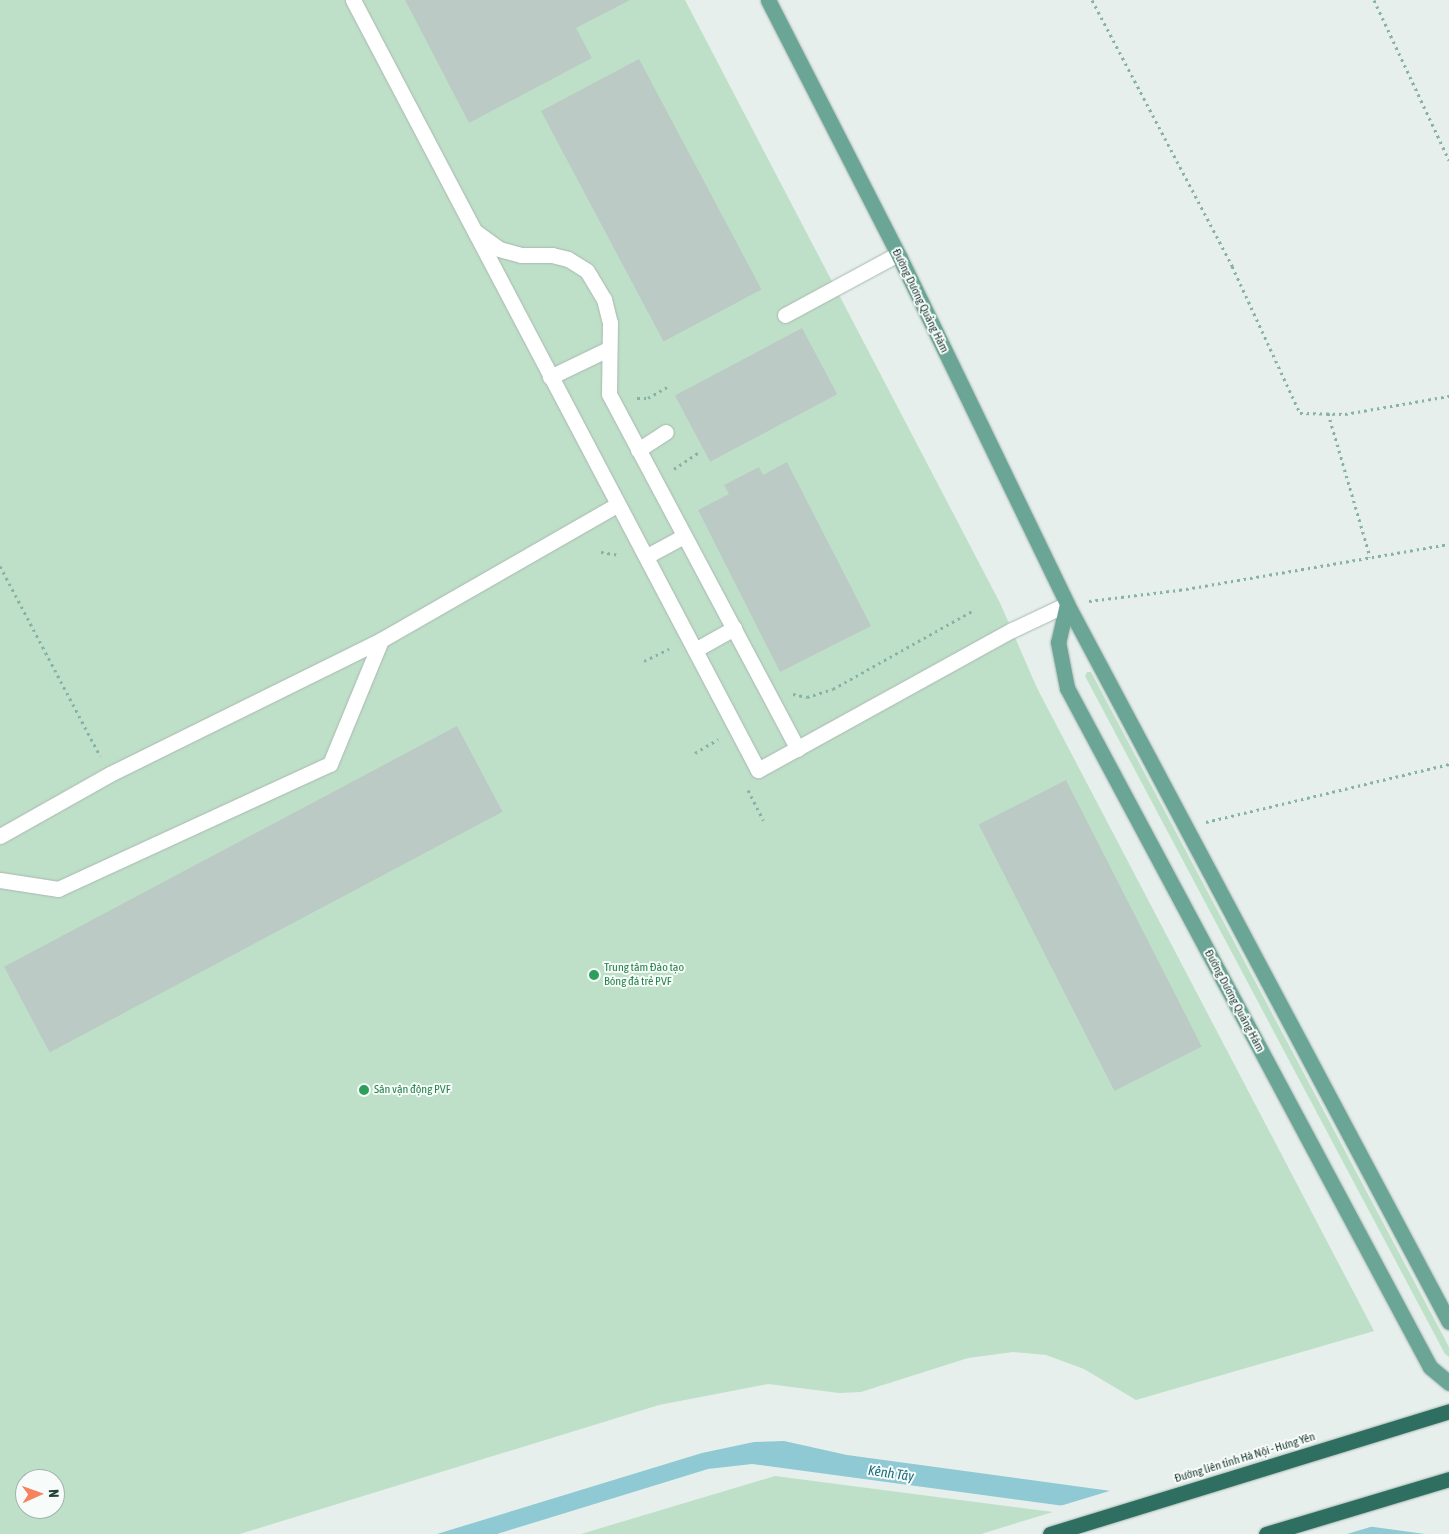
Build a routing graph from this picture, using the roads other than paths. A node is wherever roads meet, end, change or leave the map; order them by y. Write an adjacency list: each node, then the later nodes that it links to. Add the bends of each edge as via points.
1 (353, 0): 3 (lane)
2 (768, 0): 4 (main road, Đường Dương Quảng Hàm)
3 (473, 229): 6 (lane, via 499,248 521,255 552,255 568,259 587,272 604,299 610,323); 7 (lane)
4 (898, 254): 5 (lane); 13 (main road, Đường Dương Quảng Hàm)
5 (785, 315)
6 (608, 349): 7 (lane); 9 (lane, via 609,394)
7 (550, 377): 10 (lane)
8 (666, 432): 9 (lane)
9 (638, 450): 11 (lane)
10 (617, 505): 12 (lane); 15 (lane)
11 (684, 536): 12 (lane); 14 (lane)
12 (647, 556): 16 (lane)
13 (1067, 604): 17 (lane, via 1012,630); 20 (main road, Đường Dương Quảng Hàm); 21 (main road, Đường Dương Quảng Hàm, via 1058,642 1067,688 1430,1367)
14 (734, 628): 16 (lane); 17 (lane)
15 (381, 640): 18 (lane, via 110,774); 19 (lane, via 330,764 58,889)
16 (695, 650): 17 (lane, via 758,770)
17 (798, 749)
18 (0, 836)
19 (0, 880)
20 (1449, 1322)
21 (1449, 1383)
22 (1449, 1411): 24 (highway, Đường liên tỉnh Hà Nội - Hưng Yên)
23 (1449, 1479): 25 (highway, via 1397,1492)
24 (1050, 1534)
25 (1266, 1534)

